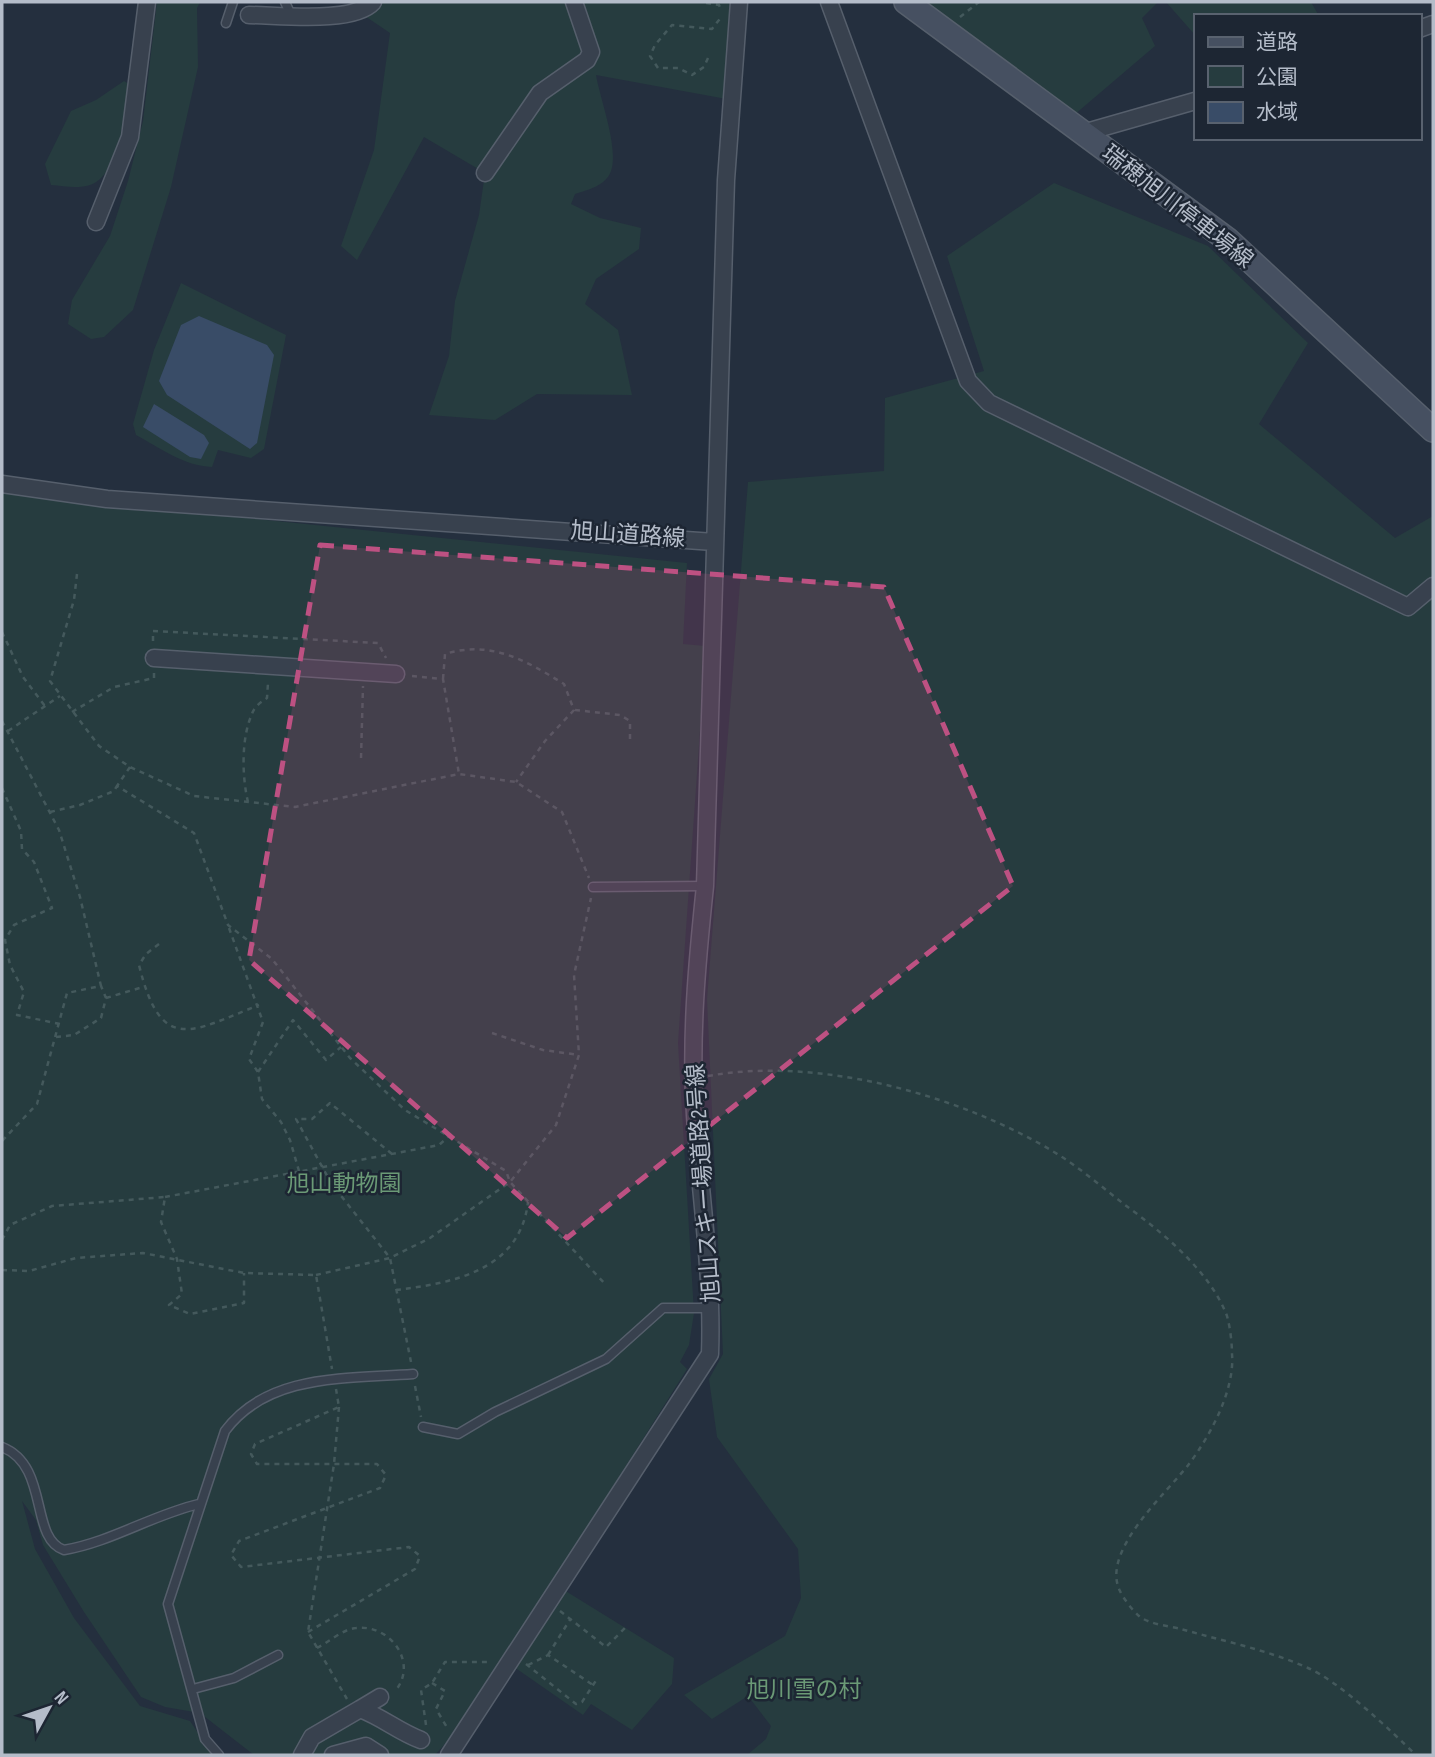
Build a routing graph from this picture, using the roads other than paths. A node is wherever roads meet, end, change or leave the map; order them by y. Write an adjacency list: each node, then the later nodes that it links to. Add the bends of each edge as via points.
1 (146, 2): 14 (street, via 130,137)
2 (233, 2): 10 (lane)
3 (373, 2): 8 (street, via 359,12)
4 (574, 2): 13 (street, via 591,52 587,60 540,93)
5 (739, 2): 17 (street, 旭山道路線, via 726,180)
6 (828, 2): 18 (street, via 968,381 989,403 1408,607)
7 (906, 2): 12 (main road, 瑞穂旭川停車場線)
8 (288, 8): 9 (street)
9 (250, 15)
10 (226, 23)
11 (1194, 102): 12 (street)
12 (1083, 133): 15 (main road, 瑞穂旭川停車場線, via 1228,240)
13 (485, 173)
14 (96, 222)
15 (1433, 430)
16 (2, 484): 17 (street, 旭山道路線, via 107,499)
17 (714, 542): 21 (street, 旭山スキー場道路2号線)
18 (1433, 586)
19 (153, 658): 20 (street)
20 (396, 674)
21 (705, 886): 22 (lane); 23 (street, 旭山スキー場道路2号線, via 693,1000 695,1112)
22 (593, 887)
23 (712, 1308): 25 (lane, via 663,1308 606,1359 458,1434); 33 (street, 旭山スキー場道路2号線, via 710,1354 548,1604 521,1661)
24 (413, 1374): 27 (lane, via 289,1387 257,1400 239,1412 225,1432)
25 (424, 1427)
26 (2, 1447): 27 (lane, via 28,1470 46,1529 64,1550)
27 (198, 1504): 29 (lane, via 167,1604)
28 (278, 1655): 29 (lane, via 234,1678)
29 (192, 1689): 34 (lane, via 205,1739)
30 (380, 1697): 31 (street)
31 (352, 1710): 32 (street, via 383,1717); 35 (street, via 305,1733)
32 (421, 1740)
33 (450, 1745)
34 (219, 1755)
35 (302, 1755)
36 (333, 1755): 37 (street, via 366,1746)
37 (380, 1755)

